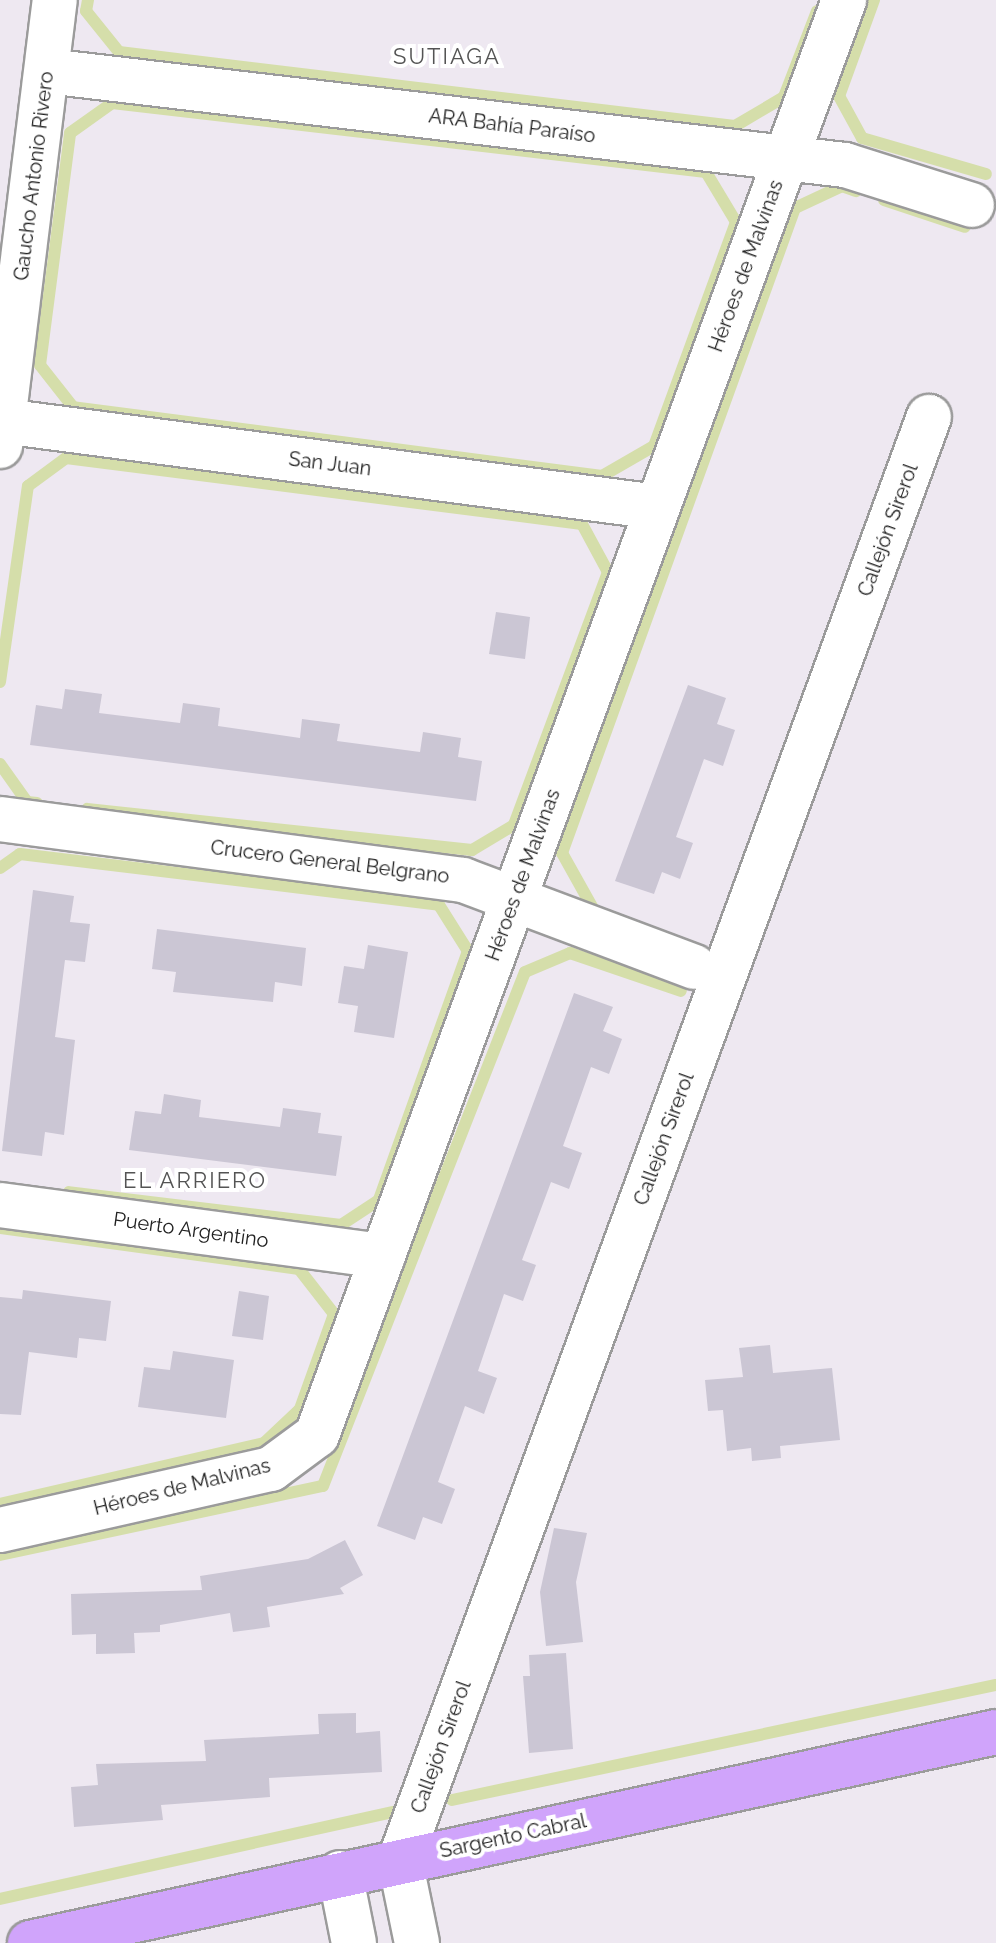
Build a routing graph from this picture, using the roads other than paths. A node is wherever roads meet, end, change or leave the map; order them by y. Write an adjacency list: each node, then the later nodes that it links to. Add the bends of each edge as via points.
1 (55, 0): 3 (street, Gaucho Antonio Rivero)
2 (844, 0): 4 (street, Héroes de Malvinas)
3 (47, 71): 4 (street, ARA Bahía Paraíso); 7 (street, Gaucho Antonio Rivero)
4 (786, 159): 5 (street, ARA Bahía Paraíso, via 845,165); 8 (street, Héroes de Malvinas)
5 (972, 205)
6 (929, 417): 16 (street, Callejón Sirerol)
7 (2, 434): 8 (street, San Juan)
8 (657, 507): 10 (street, Héroes de Malvinas)
9 (0, 819): 10 (street, Crucero General Belgrano, via 463,880)
10 (514, 900): 11 (street, Crucero General Belgrano); 13 (street, Héroes de Malvinas)
11 (694, 967)
12 (0, 1205): 13 (street, Puerto Argentino)
13 (383, 1256): 14 (street, Héroes de Malvinas, via 317,1435 271,1469)
14 (0, 1530)
15 (996, 1732): 16 (main road, Sargento Cabral)
16 (400, 1860): 17 (main road, Sargento Cabral); 20 (street)
17 (340, 1873): 18 (main road, Sargento Cabral); 19 (street)
18 (30, 1943)
19 (354, 1943)
20 (417, 1943)

